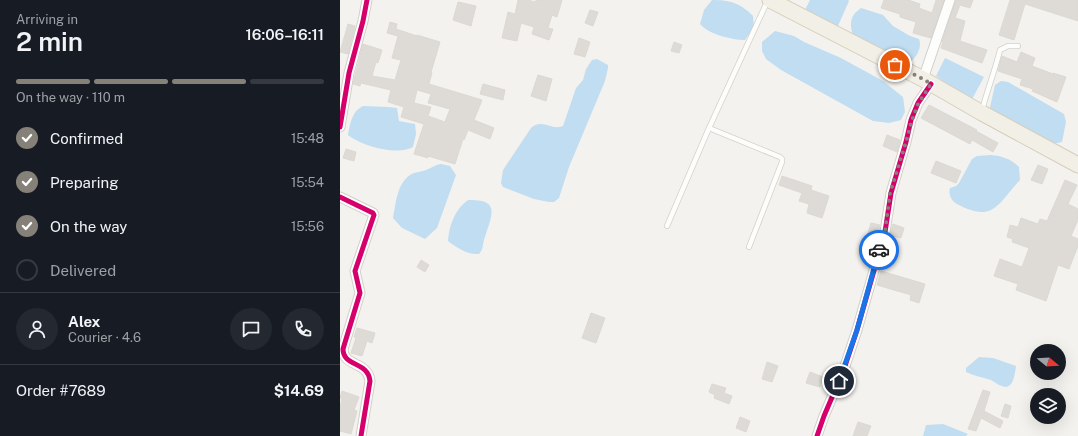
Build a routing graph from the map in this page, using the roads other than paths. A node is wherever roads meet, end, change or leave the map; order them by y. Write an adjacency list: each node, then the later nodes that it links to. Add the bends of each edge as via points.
1 (367, 0): 5 (street)
2 (769, 0): 6 (main road); 9 (lane)
3 (950, 0): 6 (street)
4 (1018, 46): 7 (lane, via 1008,46 1000,50)
5 (344, 77): 8 (street)
6 (927, 82): 7 (main road); 15 (street, via 912,120 890,193 885,232 857,330)
7 (982, 113): 10 (main road)
8 (340, 127)
9 (709, 128): 12 (lane); 13 (lane, via 782,159)
10 (1078, 165)
11 (340, 197): 14 (street, via 374,215 356,271 360,293 343,349 346,359 366,370 369,375)
12 (667, 226)
13 (748, 247)
14 (361, 436)
15 (817, 436)

